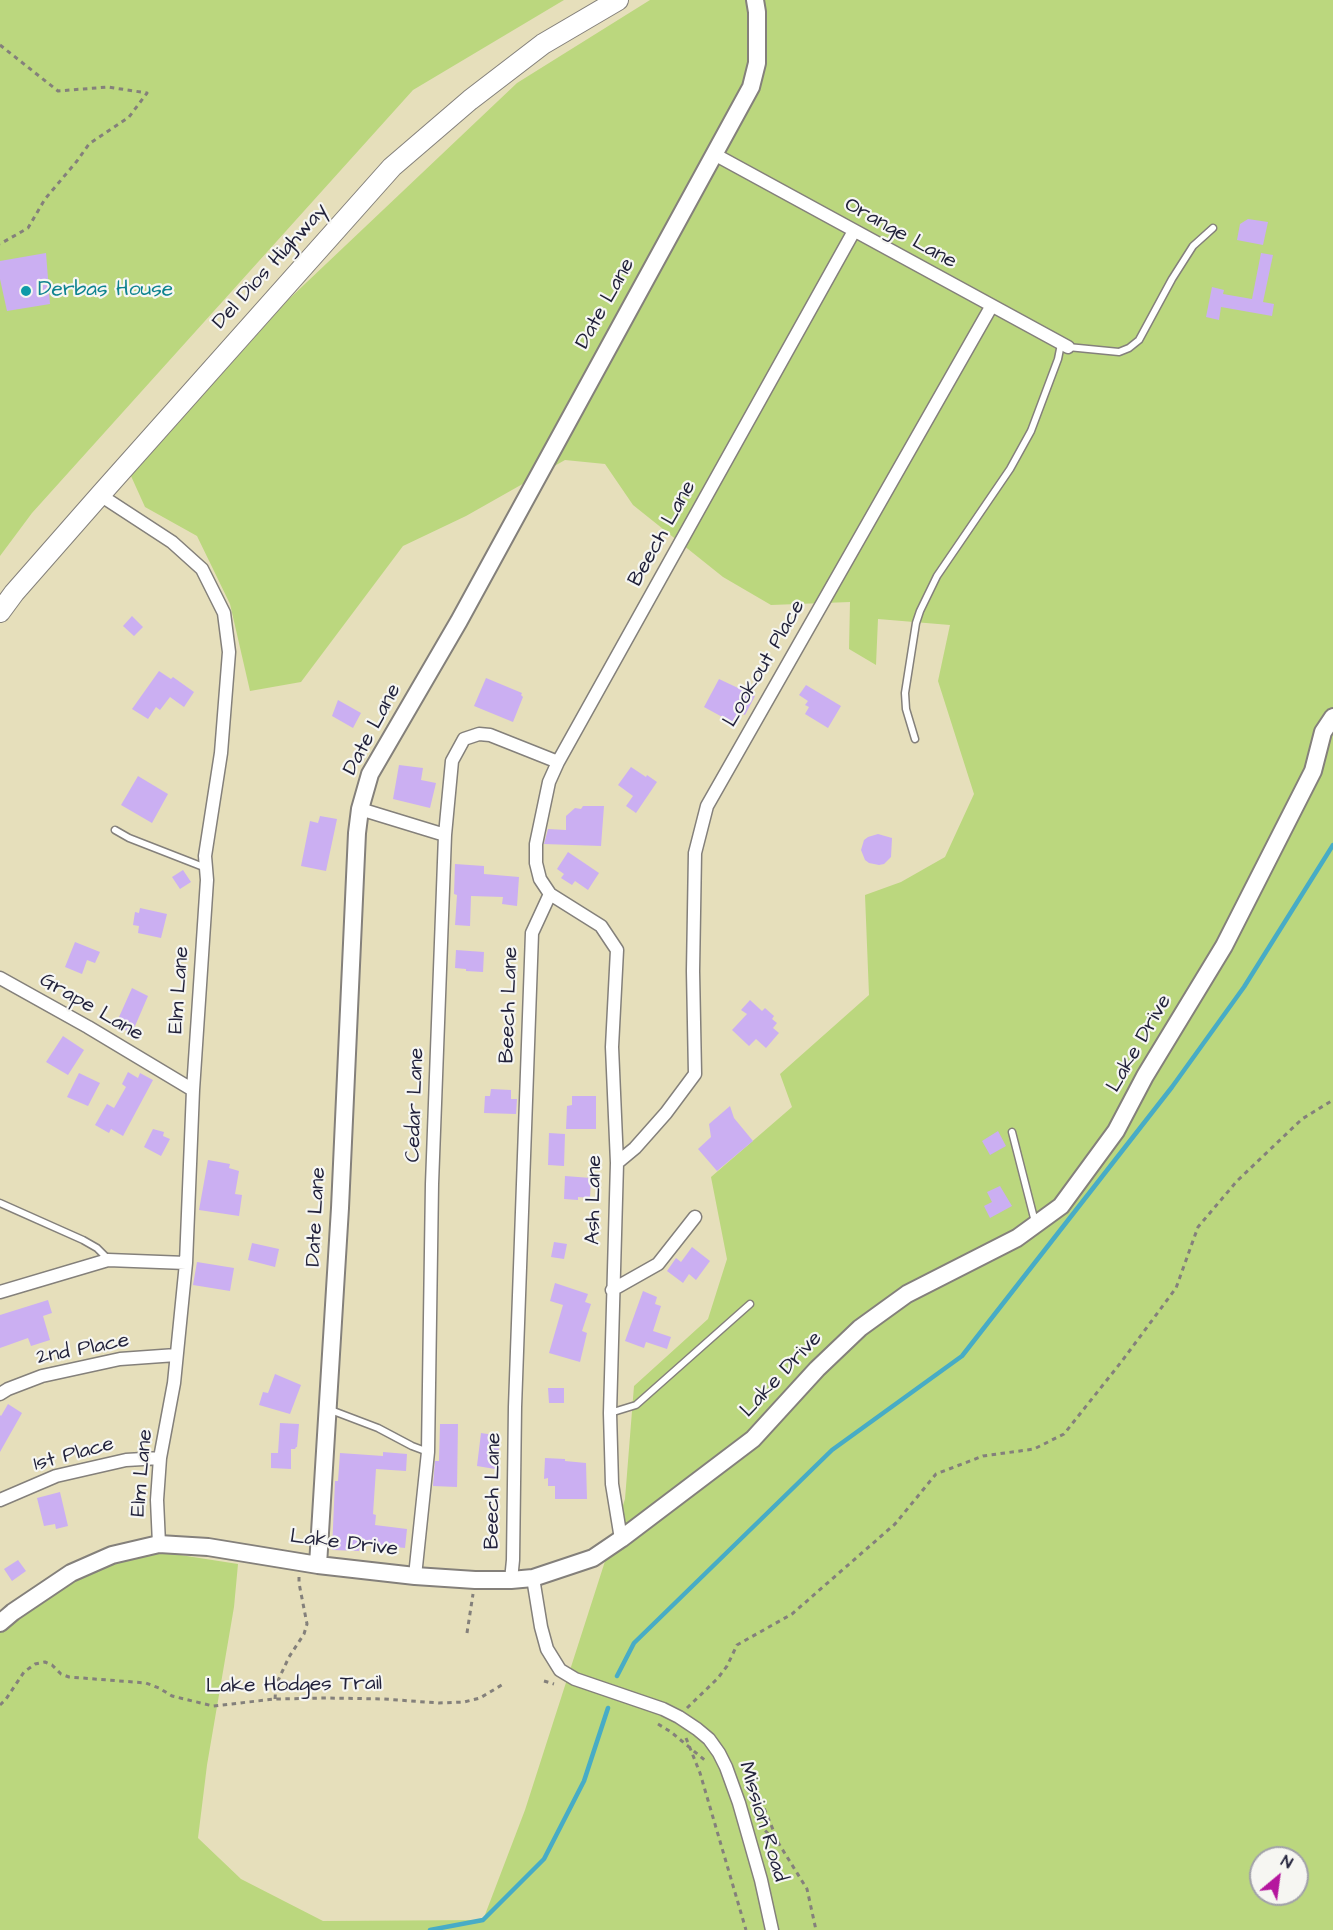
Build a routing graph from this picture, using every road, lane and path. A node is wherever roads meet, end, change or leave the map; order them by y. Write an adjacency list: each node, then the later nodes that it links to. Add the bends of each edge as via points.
1 (618, 0): 10 (main road, Del Dios Highway, via 543,44 392,167)
2 (755, 0): 4 (street, Date Lane, via 756,63 751,87)
3 (0, 45): 7 (path, via 58,91 108,87 147,93 129,117 89,144 45,199 28,228)
4 (714, 154): 6 (street, Orange Lane); 15 (street, Date Lane, via 459,621 370,774)
5 (1213, 228): 9 (lane, via 1193,246 1139,340 1129,348 1119,352)
6 (854, 231): 8 (street, Orange Lane); 14 (street, Beech Lane)
7 (0, 244)
8 (991, 307): 9 (street, Orange Lane); 24 (street, Lookout Place, via 706,806 695,853 695,1074 666,1113)
9 (1064, 345): 13 (lane, via 1031,431 1010,469 937,576 920,611 905,693)
10 (100, 495): 11 (main road, Del Dios Highway); 18 (street, Elm Lane, via 172,542 202,569 224,613 229,652)
11 (0, 612)
12 (1333, 717): 27 (street, Lake Drive, via 1323,732 1313,771 1224,946 1116,1131 1060,1206)
13 (915, 739)
14 (558, 762): 17 (street, Cedar Lane, via 490,735 464,739 452,761); 19 (street, Beech Lane, via 549,782 536,844 540,879)
15 (360, 809): 17 (street); 35 (street, Date Lane)
16 (115, 830): 18 (lane)
17 (445, 835): 37 (street, Cedar Lane, via 432,1184)
18 (206, 868): 21 (street, Elm Lane)
19 (550, 894): 24 (street, Ash Lane, via 601,926 617,950 612,1047); 47 (street, Beech Lane, via 532,933)
20 (0, 978): 21 (street, Grape Lane)
21 (193, 1090): 29 (street, Elm Lane)
22 (1333, 1100): 53 (path, via 1302,1119 1245,1173 1198,1227 1176,1287 1064,1434 1034,1449 983,1456 936,1474 895,1524 792,1614 737,1646 718,1678)
23 (1012, 1132): 27 (lane)
24 (617, 1163): 30 (street, Ash Lane)
25 (0, 1203): 28 (lane, via 83,1240)
26 (695, 1217): 30 (street, via 658,1264)
27 (1036, 1225): 40 (street, Lake Drive, via 907,1294 860,1328 753,1439)
28 (108, 1260): 29 (street); 31 (street)
29 (186, 1263): 33 (street, Elm Lane)
30 (612, 1290): 36 (street, Ash Lane)
31 (0, 1292)
32 (750, 1304): 36 (lane, via 636,1405)
33 (176, 1355): 34 (street, 2nd Place, via 120,1359 42,1376); 38 (street, Elm Lane)
34 (0, 1394)
35 (328, 1409): 37 (lane); 43 (street, Date Lane)
36 (610, 1413): 40 (street, Ash Lane, via 612,1484)
37 (428, 1452): 44 (street, Cedar Lane)
38 (160, 1458): 39 (street, 1st Place, via 126,1460 56,1476); 41 (street, Elm Lane)
39 (0, 1500)
40 (621, 1539): 45 (street, Lake Drive, via 593,1558)
41 (159, 1544): 42 (street, Lake Drive); 48 (street, Lake Drive, via 112,1555 71,1573)
42 (300, 1562): 43 (street, Lake Drive); 51 (path, via 299,1583 307,1624 276,1685)
43 (318, 1565): 44 (street, Lake Drive)
44 (415, 1576): 46 (street, Lake Drive)
45 (533, 1578): 47 (street, Lake Drive); 53 (street, Mission Road, via 541,1628 560,1670)
46 (475, 1580): 47 (street, Lake Drive); 49 (path)
47 (511, 1580)
48 (0, 1623)
49 (467, 1633)
50 (505, 1683): 51 (path, Lake Hodges Trail, via 480,1698 464,1702)
51 (275, 1699): 52 (path, Lake Hodges Trail, via 213,1706 197,1704 146,1683 69,1677 45,1662 24,1672)
52 (0, 1705)
53 (679, 1717): 55 (street, Mission Road, via 698,1729)
54 (688, 1746): 56 (path, via 700,1773)
55 (719, 1753): 57 (street, Mission Road, via 739,1803); 58 (path, via 731,1756 750,1779 779,1844 807,1889)
56 (746, 1930)
57 (772, 1930)
58 (816, 1930)

